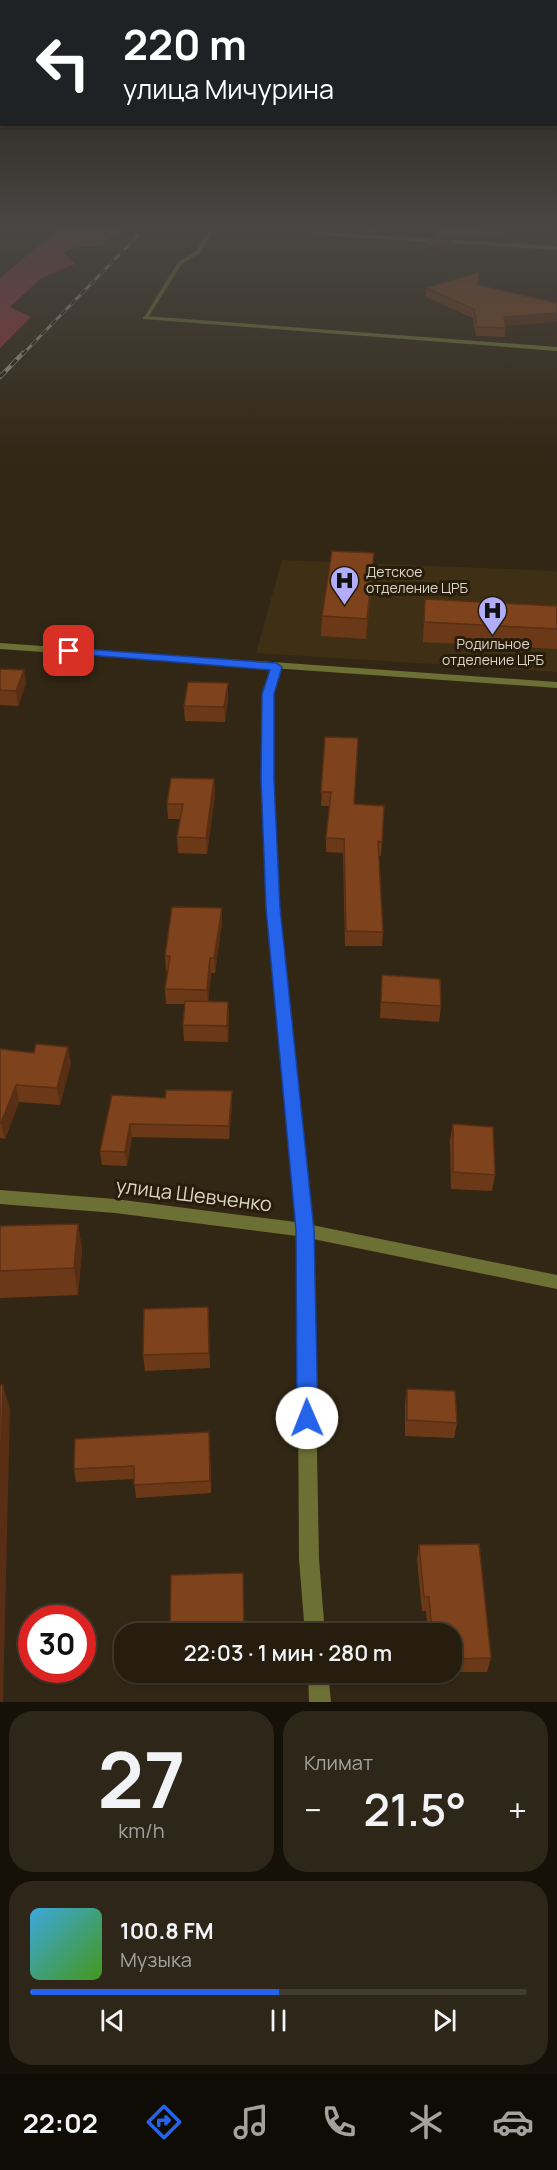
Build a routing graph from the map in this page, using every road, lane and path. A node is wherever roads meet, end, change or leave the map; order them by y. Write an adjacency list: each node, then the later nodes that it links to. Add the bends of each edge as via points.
1 (153, 305): 2 (street, via 145,318)
2 (557, 349)
3 (0, 646): 4 (street)
4 (276, 667): 5 (street); 7 (street, via 268,694 274,929)
5 (557, 685)
6 (0, 1197): 7 (street, улица Шевченко, via 115,1206)
7 (305, 1230): 8 (street, улица Шевченко); 9 (street, via 309,1558)
8 (557, 1282)
9 (314, 1623)
10 (319, 1683): 11 (street)
11 (320, 1702)

